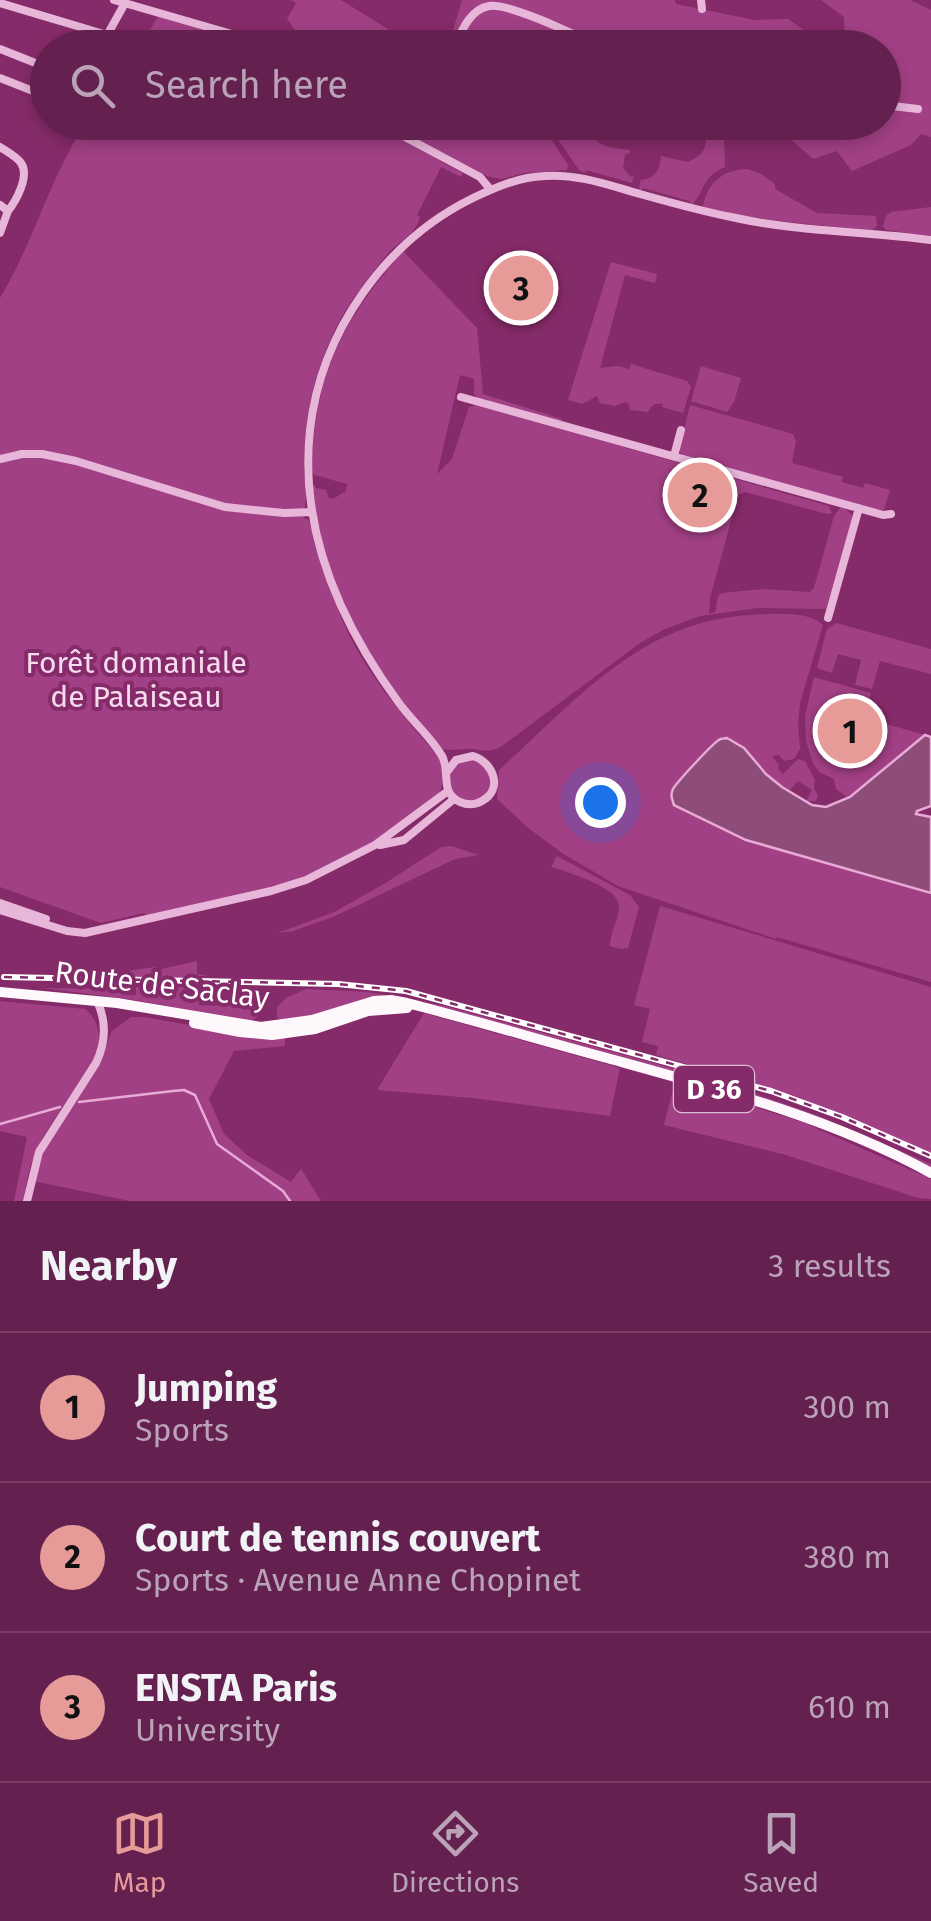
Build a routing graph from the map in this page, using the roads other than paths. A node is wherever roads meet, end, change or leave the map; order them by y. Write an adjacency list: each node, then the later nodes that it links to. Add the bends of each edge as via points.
1 (114, 0): 2 (street)
2 (124, 3): 5 (street); 6 (street)
3 (0, 4): 4 (street)
4 (89, 30)
5 (109, 30)
6 (218, 30)
7 (462, 30): 8 (street, via 490,5)
8 (562, 30)
9 (0, 49): 10 (street)
10 (30, 61)
11 (0, 78): 12 (street)
12 (30, 90)
13 (901, 108): 14 (street)
14 (918, 109)
15 (410, 140): 17 (street, via 480,177)
16 (0, 147): 18 (street, via 24,170 12,208)
17 (490, 190): 20 (street, via 534,177 578,176 740,219); 26 (street, via 416,235 350,314 314,410)
18 (4, 208): 19 (street)
19 (0, 233)
20 (931, 240)
21 (461, 396): 23 (street)
22 (681, 430): 23 (street)
23 (674, 456): 25 (street)
24 (0, 459): 26 (street, via 42,454 225,507)
25 (858, 508): 27 (street); 28 (street)
26 (312, 512): 29 (street, via 328,578 351,629 400,706)
27 (891, 514)
28 (828, 618)
29 (442, 755): 30 (street); 31 (street)
30 (456, 760): 31 (street); 32 (street, via 484,761 494,775 498,805 468,804)
31 (446, 773): 32 (street)
32 (451, 795): 33 (street, via 375,846 286,887 91,932)
33 (0, 907)
34 (0, 994): 35 (main road, Route de Saclay / D 36)
35 (106, 1005): 36 (main road, Route de Saclay / D 36, via 272,1035 368,1010 433,1011 773,1108); 37 (street, via 99,1057 39,1152)
36 (931, 1173)
37 (27, 1201)

